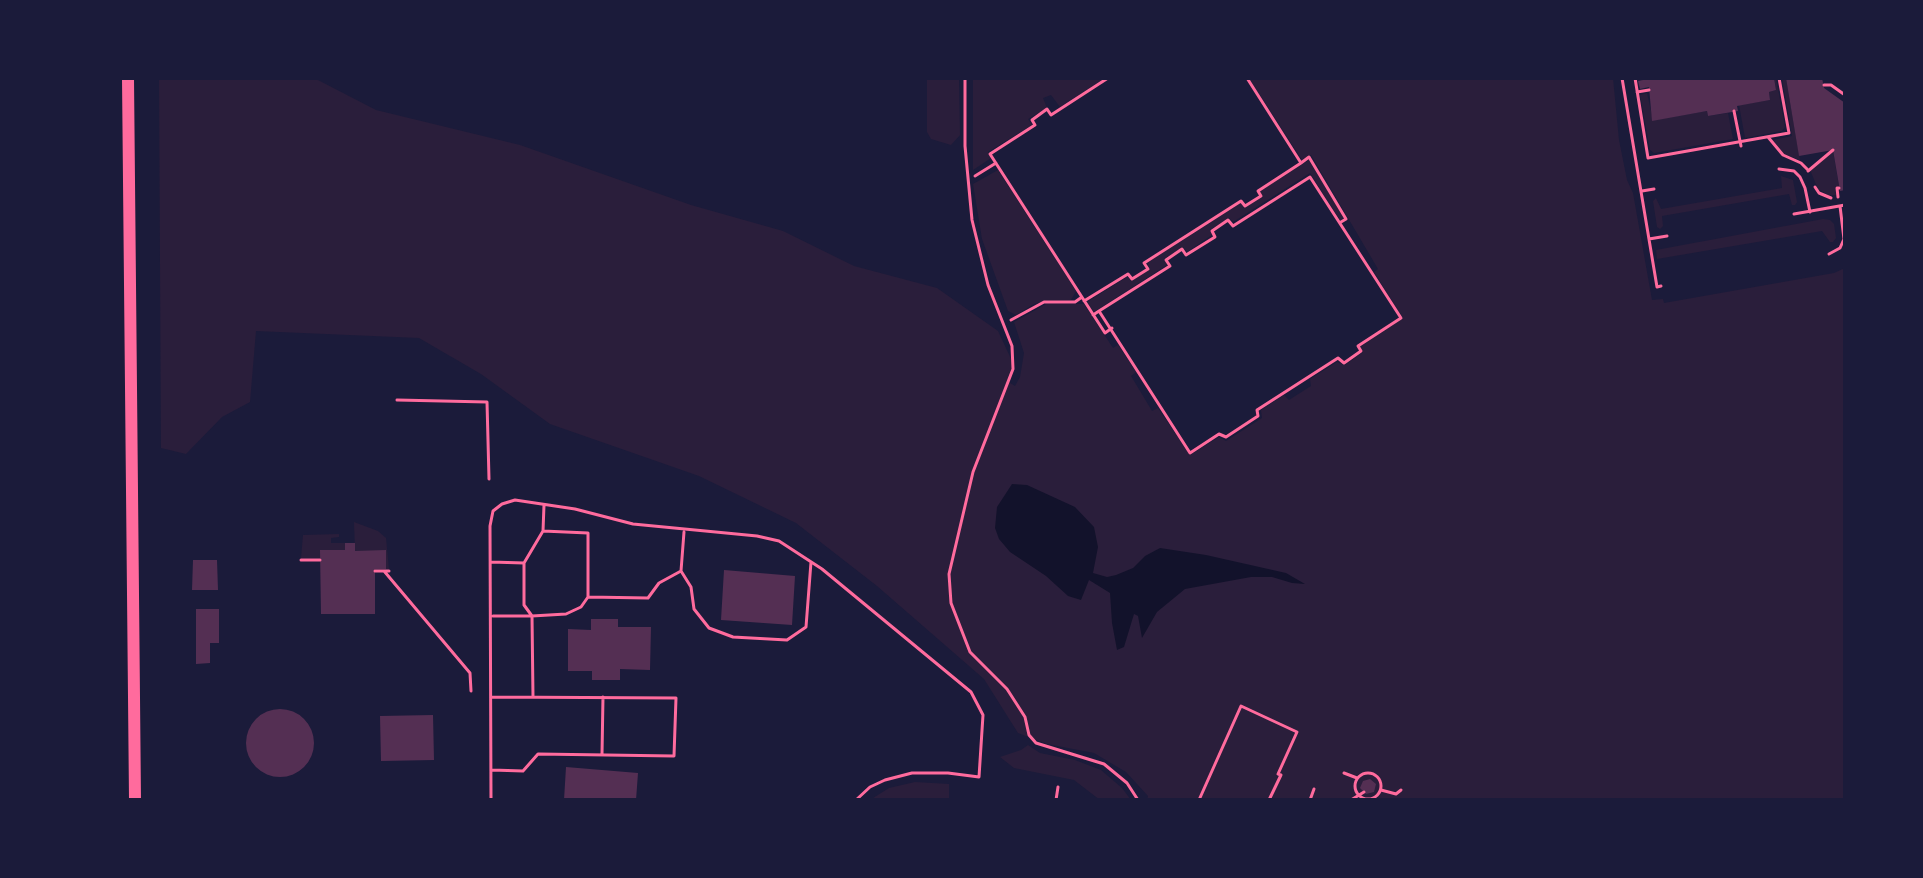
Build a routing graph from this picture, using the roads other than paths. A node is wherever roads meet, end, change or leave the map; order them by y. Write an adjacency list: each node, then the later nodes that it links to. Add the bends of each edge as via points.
1 (128, 78): 31 (highway)
2 (965, 78): 34 (lane, via 967,181 978,249 1012,346 1013,369 973,472 949,574 951,603 970,652 1007,689 1036,743 1104,764)
3 (1622, 78): 6 (lane)
4 (1779, 169): 8 (lane, via 1800,177)
5 (1654, 189): 6 (lane)
6 (1642, 191): 11 (lane)
7 (1842, 206): 8 (lane); 12 (lane, via 1844,239)
8 (1810, 212): 9 (lane)
9 (1794, 214)
10 (1667, 236): 11 (lane)
11 (1649, 239): 13 (lane, via 1657,287)
12 (1829, 254)
13 (1661, 286)
14 (397, 400): 15 (lane, via 487,402)
15 (489, 479)
16 (544, 503): 17 (lane); 18 (lane); 20 (lane, via 515,500 493,511)
17 (684, 530): 19 (lane, via 772,539); 22 (lane)
18 (543, 531): 21 (lane); 23 (lane, via 588,533)
19 (811, 561): 22 (lane, via 806,627 787,640 733,637 709,628 694,609 691,587); 33 (lane, via 971,692 983,715 979,777 912,773 877,783)
20 (491, 562): 21 (lane); 24 (lane)
21 (524, 563): 25 (lane, via 524,605)
22 (681, 571): 23 (lane, via 659,583 648,598)
23 (588, 597): 25 (lane, via 566,614)
24 (491, 616): 25 (lane); 26 (lane)
25 (532, 616): 27 (lane)
26 (492, 697): 27 (lane); 30 (lane)
27 (533, 697): 28 (lane)
28 (603, 697): 29 (lane); 29 (lane, via 676,698 674,756)
29 (602, 755): 30 (lane, via 538,754 523,771)
30 (491, 770): 32 (lane)
31 (135, 800)
32 (491, 800)
33 (856, 800)
34 (1138, 800)

